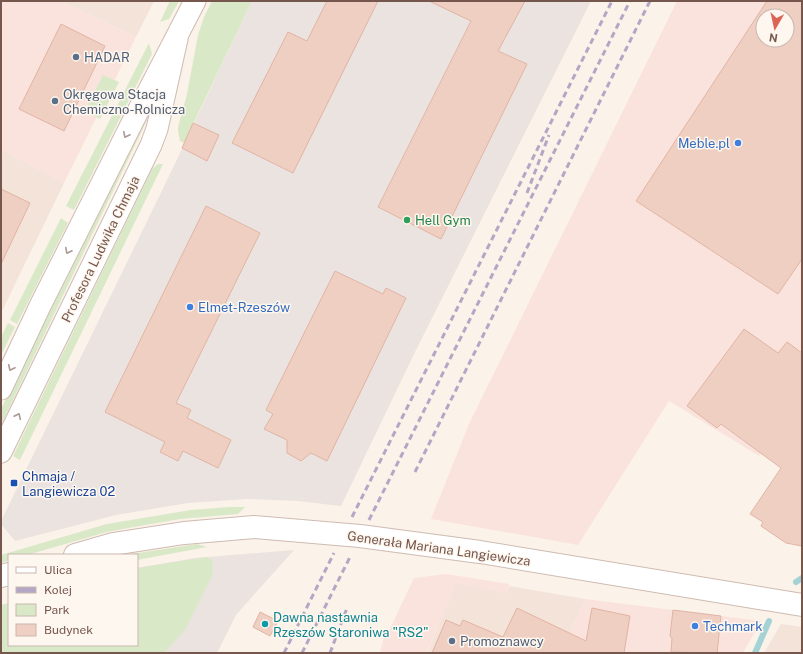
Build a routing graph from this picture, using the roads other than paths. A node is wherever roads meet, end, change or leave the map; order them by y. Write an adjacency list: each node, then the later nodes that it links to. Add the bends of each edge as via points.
1 (195, 1): 2 (street, Profesora Ludwika Chmaja)
2 (177, 38): 3 (street, Profesora Ludwika Chmaja, one-way to 3, via 47,292); 4 (street, Profesora Ludwika Chmaja, one-way to 2, via 151,145 157,129)
3 (1, 389)
4 (1, 452)
5 (78, 554): 6 (street, Generała Mariana Langiewicza, via 113,544 184,533 254,527 360,536 480,552)
6 (802, 605)

